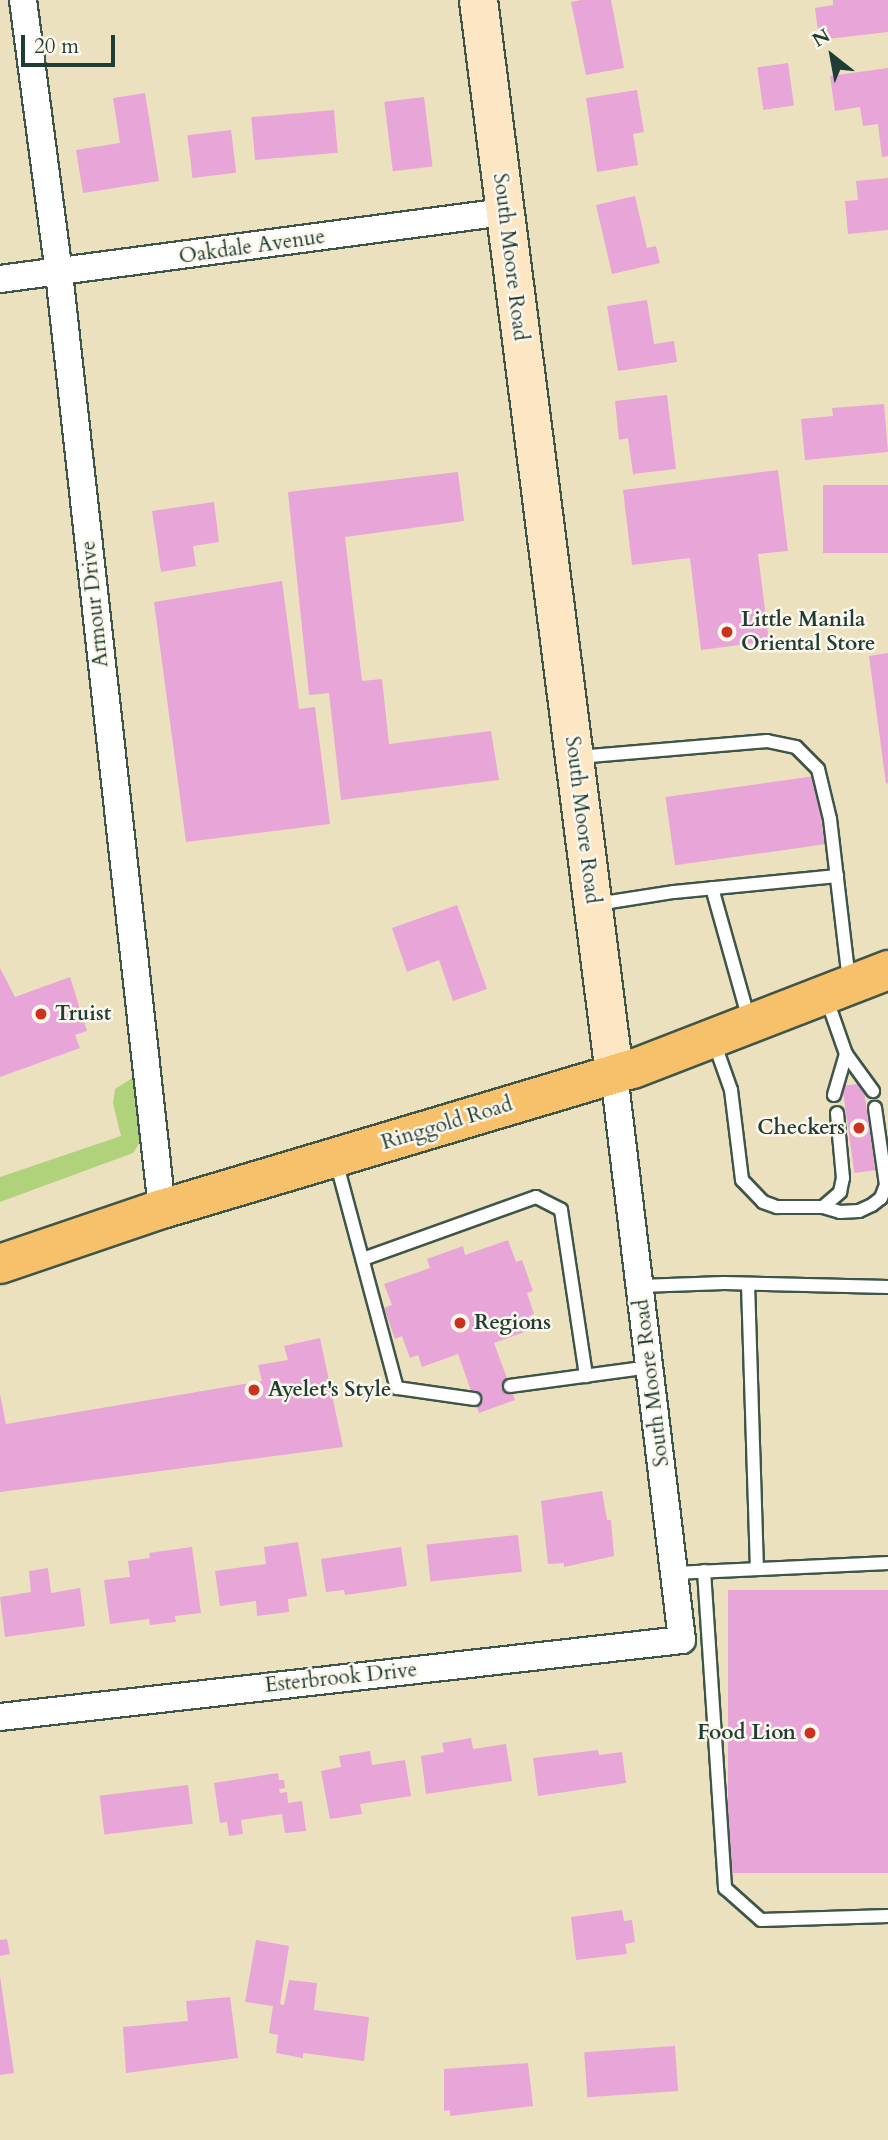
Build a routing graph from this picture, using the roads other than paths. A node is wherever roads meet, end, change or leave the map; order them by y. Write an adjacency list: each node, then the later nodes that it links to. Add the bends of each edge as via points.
1 (23, 0): 4 (street, Armour Drive)
2 (478, 0): 3 (main road, South Moore Road)
3 (504, 212): 4 (street, Oakdale Avenue); 6 (main road, South Moore Road)
4 (59, 274): 5 (street, Oakdale Avenue); 22 (street, Armour Drive)
5 (0, 279)
6 (574, 757): 7 (lane, via 767,741 796,747 818,769); 9 (main road, South Moore Road)
7 (837, 876): 8 (lane); 11 (lane)
8 (712, 888): 9 (lane); 12 (lane)
9 (593, 905): 15 (main road, South Moore Road)
10 (888, 970): 11 (main road, Ringgold Road)
11 (837, 989): 12 (main road, Ringgold Road); 14 (lane)
12 (750, 1023): 13 (main road, Ringgold Road)
13 (713, 1038): 15 (main road, Ringgold Road); 21 (lane, via 731,1090 742,1180 763,1202 777,1207)
14 (846, 1054): 16 (lane); 17 (lane)
15 (614, 1074): 20 (main road, Ringgold Road); 26 (street, South Moore Road)
16 (873, 1091)
17 (834, 1095)
18 (875, 1108): 21 (lane, via 886,1185 881,1198 859,1211)
19 (837, 1113): 21 (lane, via 843,1178 840,1192)
20 (335, 1158): 22 (main road, Ringgold Road); 23 (lane)
21 (823, 1207)
22 (162, 1209): 24 (main road, Ringgold Road)
23 (363, 1259): 29 (lane, via 536,1197 561,1210); 31 (lane, via 397,1388)
24 (0, 1264)
25 (748, 1284): 26 (lane); 27 (lane); 33 (lane)
26 (640, 1286): 28 (street, South Moore Road)
27 (888, 1287)
28 (650, 1367): 29 (lane); 35 (street, South Moore Road)
29 (586, 1376): 30 (lane)
30 (510, 1386)
31 (474, 1399)
32 (888, 1563): 33 (lane)
33 (757, 1569): 34 (lane)
34 (704, 1571): 35 (lane); 38 (lane, via 725,1888 761,1920)
35 (675, 1573): 36 (street, South Moore Road)
36 (682, 1640): 37 (street, Esterbrook Drive)
37 (0, 1717)
38 (888, 1916)

